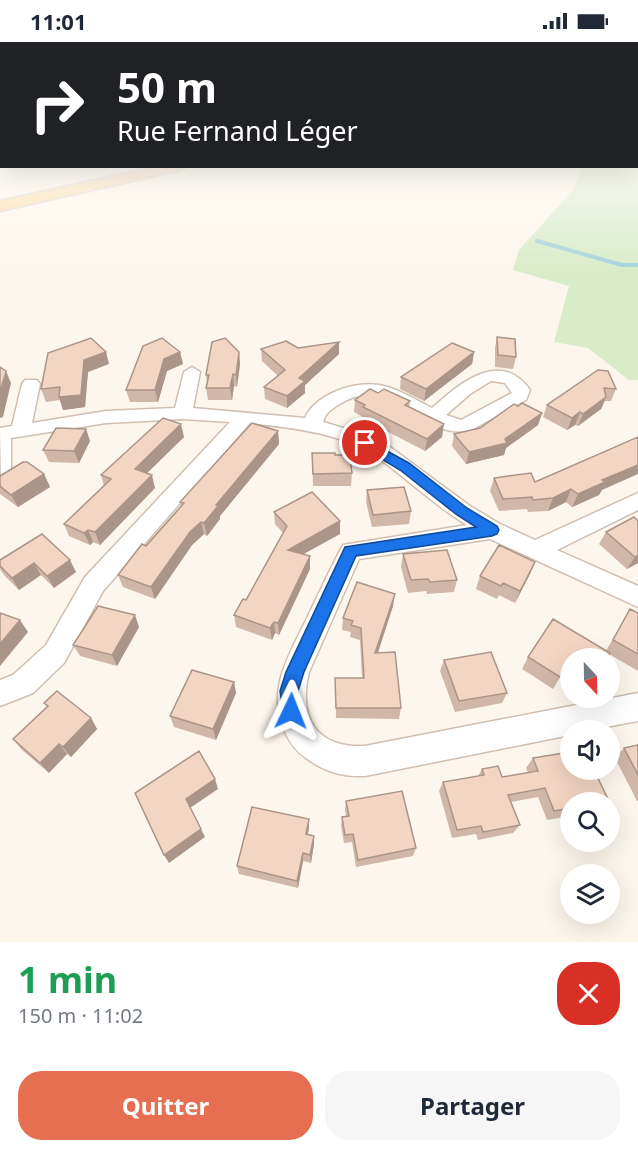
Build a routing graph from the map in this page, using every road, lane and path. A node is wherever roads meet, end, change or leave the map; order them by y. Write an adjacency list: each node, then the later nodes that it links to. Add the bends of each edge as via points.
1 (81, 188): 2 (main road)
2 (0, 206)
3 (192, 372): 5 (street)
4 (31, 384): 9 (street)
5 (183, 414): 7 (street); 9 (street, via 106,417)
6 (434, 416): 8 (street, via 378,390 363,390 340,396 322,408)
7 (245, 417): 8 (street); 15 (street, via 94,584 55,654 23,684)
8 (313, 425): 12 (street, via 383,452)
9 (8, 432): 10 (street)
10 (1, 475)
11 (638, 501): 13 (street)
12 (492, 530): 13 (street); 16 (street, via 351,551 289,691 291,711 301,734 340,761 365,761)
13 (537, 549): 14 (street)
14 (638, 597)
15 (0, 693)
16 (638, 707)

